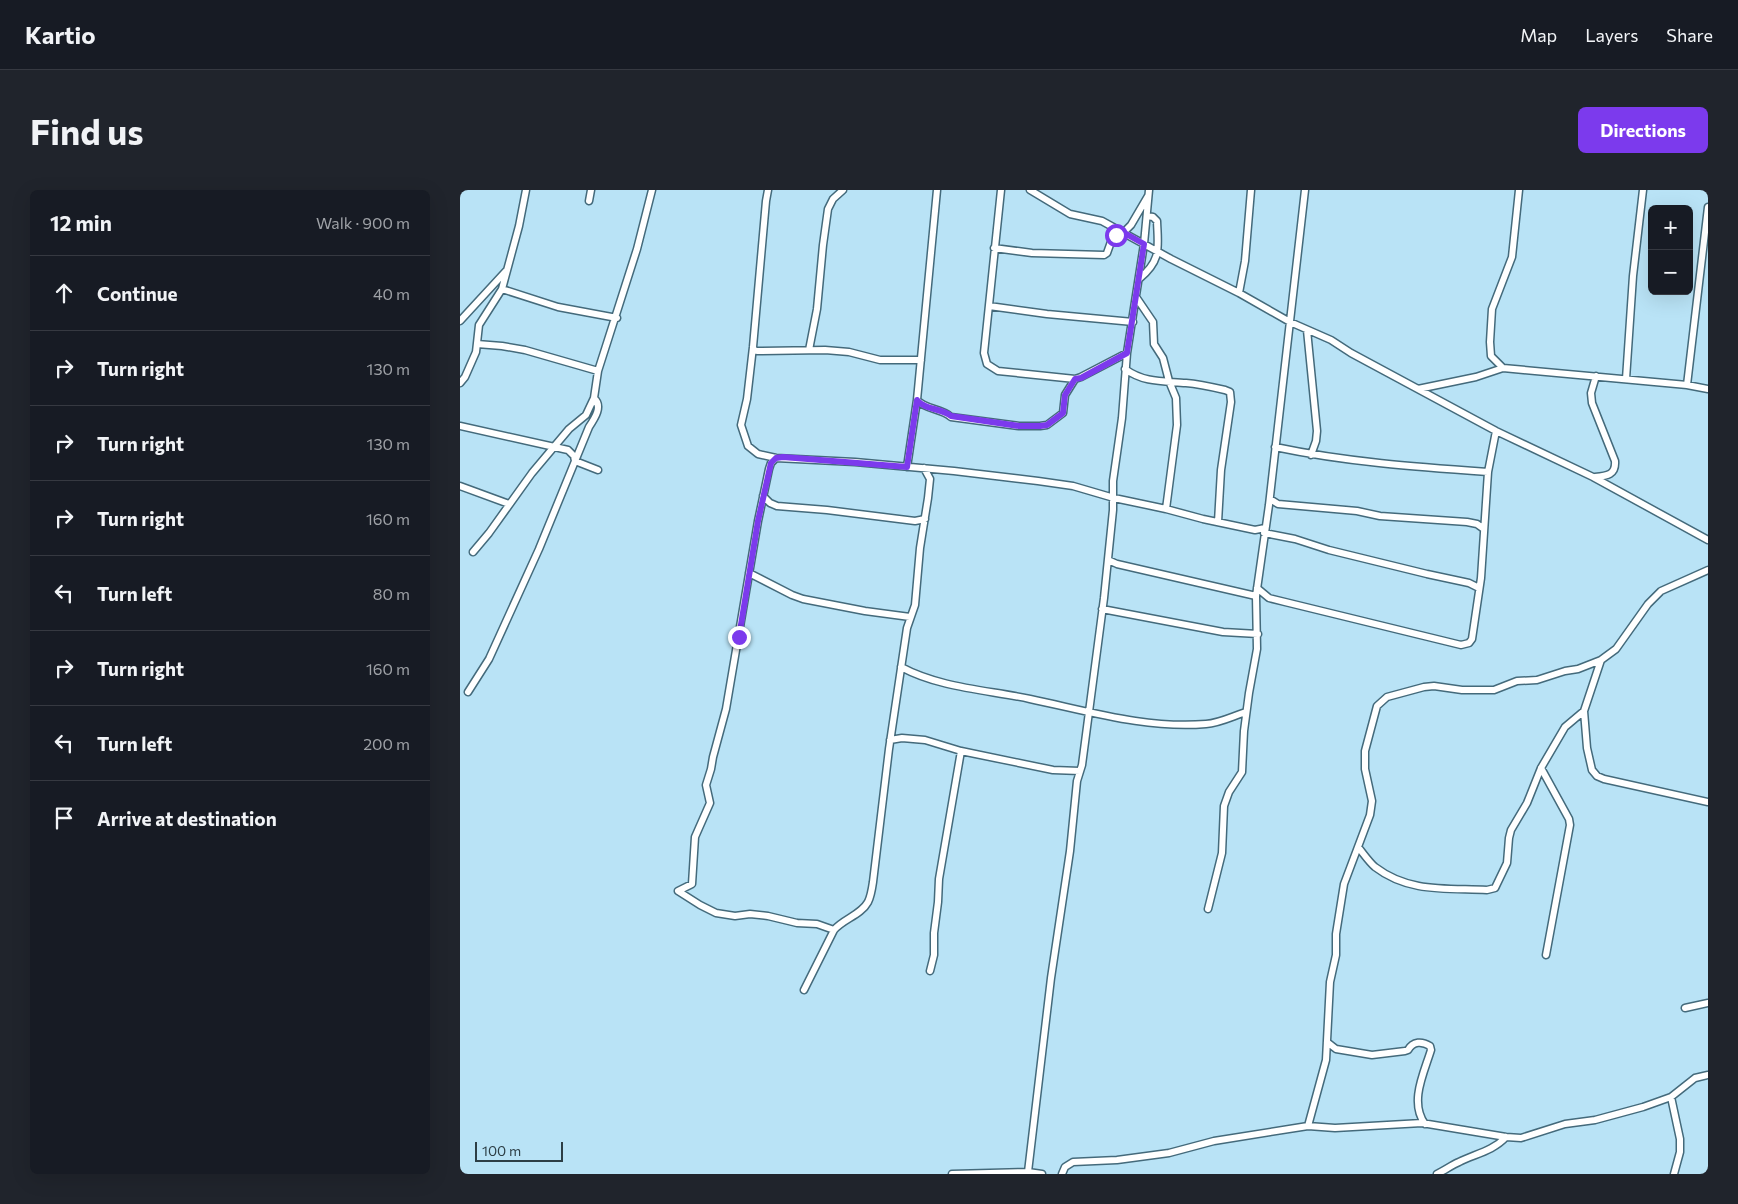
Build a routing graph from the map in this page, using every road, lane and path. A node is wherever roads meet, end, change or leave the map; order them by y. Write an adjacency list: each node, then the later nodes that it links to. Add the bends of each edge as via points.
1 (526, 190): 21 (street)
2 (591, 190): 14 (street)
3 (652, 190): 27 (street)
4 (768, 190): 33 (street)
5 (842, 190): 34 (street, via 828,208)
6 (937, 190): 36 (street)
7 (1001, 190): 19 (street)
8 (1030, 190): 17 (street, via 1070,214 1102,220)
9 (1251, 190): 24 (street)
10 (1305, 190): 30 (street)
11 (1519, 190): 37 (street, via 1512,257 1492,309 1491,356)
12 (1643, 190): 42 (street)
13 (1149, 193): 16 (street); 17 (street, via 1131,225)
14 (589, 201)
15 (1708, 207): 45 (street)
16 (1147, 216): 18 (street); 20 (street, via 1157,220)
17 (1123, 232): 18 (street); 19 (street, via 1112,239 1104,255 1032,253)
18 (1144, 244): 20 (street); 22 (street)
19 (994, 248): 26 (street)
20 (1158, 251): 22 (street, via 1150,270); 24 (street)
21 (509, 268): 23 (street); 28 (street)
22 (1139, 279): 25 (street)
23 (502, 289): 27 (street, via 558,306); 32 (street, via 479,325)
24 (1239, 293): 30 (street)
25 (1136, 297): 29 (street); 43 (street, via 1153,322 1154,344 1163,358)
26 (989, 306): 29 (street); 41 (street, via 984,354 992,368 998,372)
27 (617, 318): 39 (street)
28 (460, 321)
29 (1132, 322): 35 (street)
30 (1290, 322): 31 (street); 53 (street)
31 (1307, 330): 46 (street); 54 (street, via 1316,431)
32 (477, 344): 39 (street, via 525,350); 44 (street)
33 (753, 347): 34 (street, via 757,351); 55 (street, via 741,426 748,446 758,454)
34 (809, 350): 36 (street, via 849,352 880,360)
35 (1127, 353): 38 (street); 41 (street)
36 (921, 360): 49 (street)
37 (1502, 368): 40 (street); 46 (street)
38 (1125, 369): 43 (street, via 1147,380); 66 (street)
39 (598, 371): 48 (street)
40 (1596, 376): 42 (street); 62 (street, via 1592,403 1616,468 1613,473)
41 (1075, 379): 49 (street, via 1065,395 1063,413 1047,425 1040,426 951,416 923,406)
42 (1626, 379): 45 (street)
43 (1169, 381): 70 (street, via 1176,398 1177,425); 73 (street, via 1230,392)
44 (460, 383)
45 (1688, 385): 47 (street)
46 (1418, 389): 51 (street)
47 (1708, 389)
48 (594, 398): 52 (street, via 586,415); 56 (street, via 598,407)
49 (917, 400): 57 (street)
50 (460, 426): 52 (street)
51 (1496, 431): 61 (street); 62 (street)
52 (556, 446): 56 (street, via 568,450); 68 (street)
53 (1275, 447): 54 (street); 67 (street)
54 (1311, 455): 61 (street)
55 (776, 458): 57 (street); 65 (street, via 771,463)
56 (575, 461): 59 (street); 92 (street, via 489,659)
57 (907, 467): 58 (street)
58 (924, 468): 60 (street); 63 (street)
59 (598, 470)
60 (944, 470): 63 (street); 66 (street, via 1073,486)
61 (1488, 472): 74 (street)
62 (1593, 477): 77 (street)
63 (930, 479): 72 (street)
64 (460, 486): 68 (street)
65 (763, 496): 72 (street, via 777,506 915,521); 81 (street)
66 (1114, 498): 70 (street); 79 (street)
67 (1270, 499): 69 (street); 71 (street)
68 (508, 504): 78 (street)
69 (1278, 504): 71 (street); 74 (street, via 1467,522)
70 (1166, 509): 73 (street)
71 (1268, 509): 76 (street)
72 (925, 518): 88 (street, via 915,605)
73 (1218, 522): 75 (street)
74 (1484, 529): 82 (street)
75 (1255, 530): 76 (street); 76 (street)
76 (1264, 533): 83 (street); 84 (street)
77 (1708, 540)
78 (473, 552)
79 (1108, 560): 86 (street); 87 (street)
80 (1708, 570): 90 (street, via 1661,591 1616,649)
81 (749, 573): 88 (street, via 803,599); 103 (street, via 726,708 706,785 710,803 695,837 692,884 678,890 716,913 768,916)
82 (1481, 576): 83 (street); 85 (street)
83 (1469, 583): 85 (street)
84 (1257, 588): 85 (street, via 1273,599 1461,645 1472,640); 86 (street)
85 (1479, 588)
86 (1256, 596): 89 (street)
87 (1102, 609): 89 (street, via 1223,632); 93 (street)
88 (910, 617): 91 (street)
89 (1258, 634): 95 (street)
90 (1601, 660): 94 (street); 101 (street, via 1494,690 1434,686 1387,697 1377,706 1365,750 1365,769 1372,801)
91 (901, 667): 93 (street, via 915,675 959,686); 96 (street)
92 (468, 692)
93 (1088, 711): 95 (street, via 1140,722 1172,724 1207,724); 99 (street)
94 (1584, 711): 98 (street, via 1565,727); 100 (street, via 1587,748 1592,770 1597,776)
95 (1246, 712): 102 (street, via 1242,772 1224,806 1222,853)
96 (890, 740): 97 (street, via 925,740); 103 (street, via 874,882 868,903)
97 (961, 751): 99 (street, via 1053,770); 105 (street, via 939,879)
98 (1541, 768): 101 (street, via 1527,803 1511,830 1507,863 1495,888 1416,887 1374,867); 104 (street, via 1570,825)
99 (1080, 771): 115 (street)
100 (1708, 802)
101 (1358, 847): 109 (street, via 1344,884 1336,934)
102 (1208, 909)
103 (834, 930): 106 (street)
104 (1546, 955)
105 (930, 972)
106 (804, 990)
107 (1708, 1003): 108 (street)
108 (1685, 1008)
109 (1327, 1042): 112 (street, via 1336,1048 1378,1055 1408,1050 1416,1042 1430,1046 1417,1108); 113 (street, via 1326,1060)
110 (1708, 1075): 111 (street, via 1695,1078)
111 (1671, 1097): 114 (street, via 1521,1138); 120 (street, via 1680,1140)
112 (1425, 1124): 113 (street); 114 (street)
113 (1308, 1126): 118 (street, via 1214,1141 1170,1153 1073,1162 1065,1167)
114 (1506, 1137): 119 (street, via 1489,1150)
115 (1028, 1172): 116 (street); 117 (street)
116 (952, 1174)
117 (1042, 1174)
118 (1062, 1174)
119 (1438, 1174)
120 (1674, 1174)

